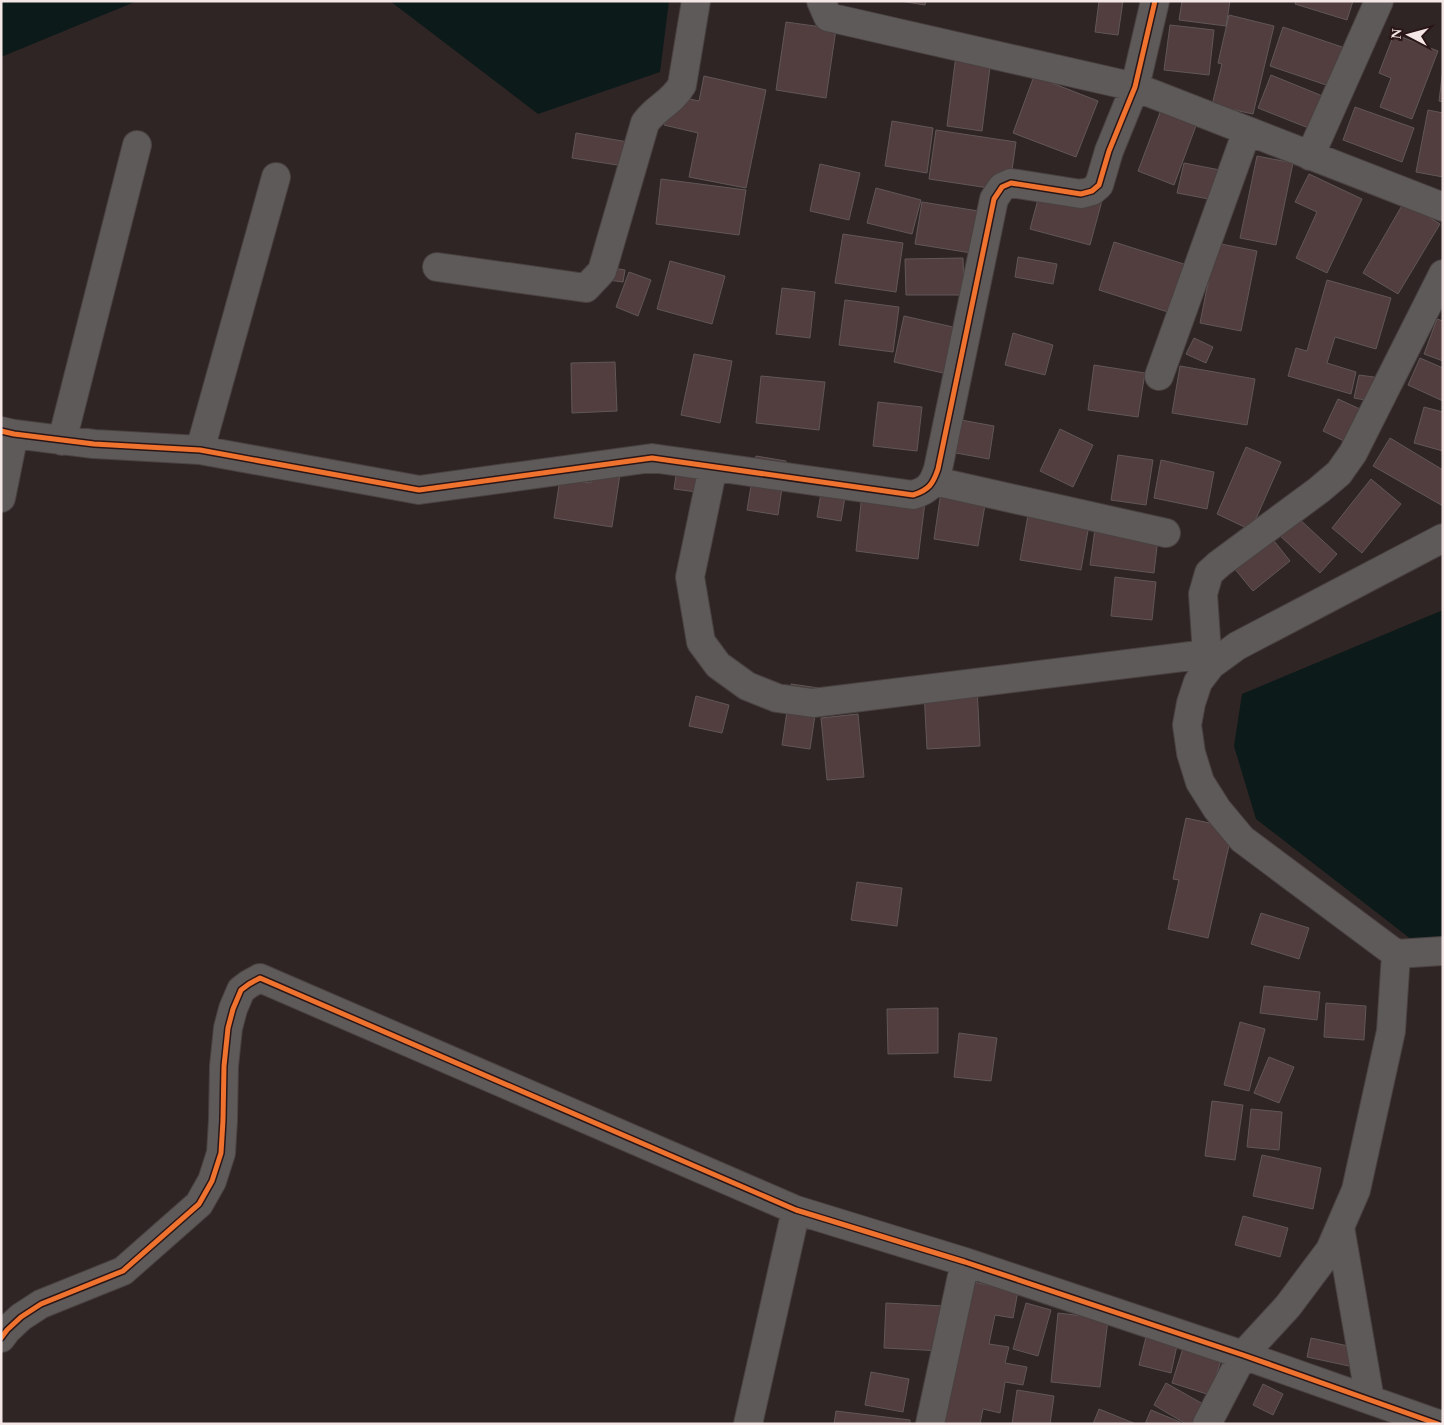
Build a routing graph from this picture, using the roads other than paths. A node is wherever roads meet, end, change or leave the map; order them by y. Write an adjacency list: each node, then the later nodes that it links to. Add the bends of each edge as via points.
1 (696, 1): 11 (street, via 682,85 677,94 645,123 602,271 586,288)
2 (822, 1): 5 (street, via 828,17)
3 (1155, 1): 5 (street)
4 (1379, 1): 8 (street)
5 (1135, 87): 6 (street); 18 (street, via 1098,185 1092,191 1081,194 1011,183 1002,187 994,199)
6 (1247, 131): 8 (street); 13 (street)
7 (137, 145): 15 (street)
8 (1310, 156): 10 (street)
9 (276, 177): 16 (street)
10 (1443, 206)
11 (437, 267)
12 (1443, 274): 22 (street, via 1353,453 1338,473 1209,573 1203,594)
13 (1158, 376)
14 (8, 432): 15 (street); 19 (street)
15 (62, 441): 16 (street)
16 (200, 450): 17 (street, via 419,490 652,458)
17 (713, 467): 18 (street, via 913,495 921,493); 22 (street, via 690,577 701,642 718,665 747,686 777,698 813,703)
18 (934, 481): 20 (street)
19 (1, 498)
20 (1166, 533)
21 (1443, 538): 22 (street)
22 (1209, 660): 24 (street, via 1190,703 1187,725 1190,753 1200,782 1217,809 1242,839)
23 (1443, 950): 24 (street)
24 (1396, 954): 26 (street, via 1392,1031 1356,1190)
25 (796, 1210): 27 (street); 28 (street, via 260,978 241,990 228,1028 221,1153 212,1181 199,1204 123,1270 41,1304 21,1317); 31 (street)
26 (1340, 1227): 29 (street, via 1330,1250 1314,1272); 30 (street)
27 (965, 1262): 29 (street); 32 (street)
28 (1, 1338)
29 (1243, 1355): 30 (street); 33 (street)
30 (1370, 1400): 34 (street)
31 (748, 1424)
32 (930, 1424)
33 (1207, 1424)
34 (1438, 1424)

